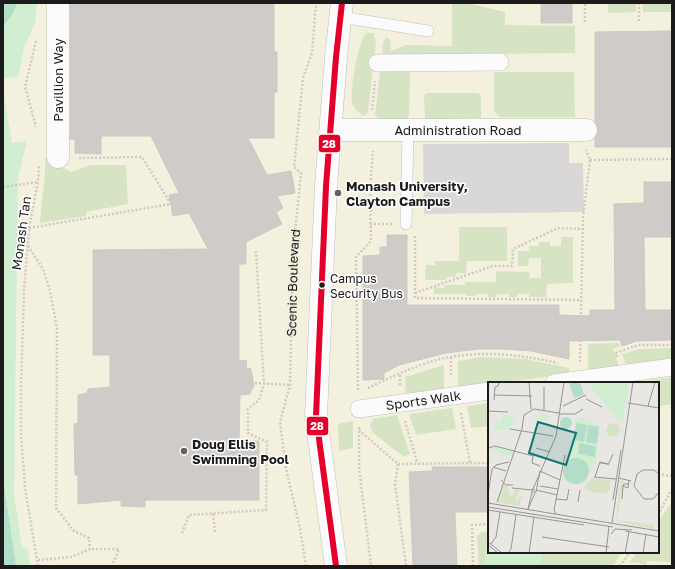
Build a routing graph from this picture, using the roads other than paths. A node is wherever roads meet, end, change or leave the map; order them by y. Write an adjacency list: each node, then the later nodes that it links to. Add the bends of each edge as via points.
1 (58, 3): 9 (street, Pavillion Way)
2 (341, 10): 3 (lane); 6 (street)
3 (428, 30)
4 (500, 62): 5 (street)
5 (377, 63)
6 (331, 130): 7 (street, Administration Road); 15 (street, via 326,186 316,416)
7 (408, 131): 8 (street, Administration Road); 10 (lane)
8 (586, 140)
9 (48, 159)
10 (406, 224)
11 (672, 367): 12 (street)
12 (563, 382)
13 (488, 391): 14 (street, Sports Walk, via 400,404)
14 (358, 401)
15 (336, 566)

